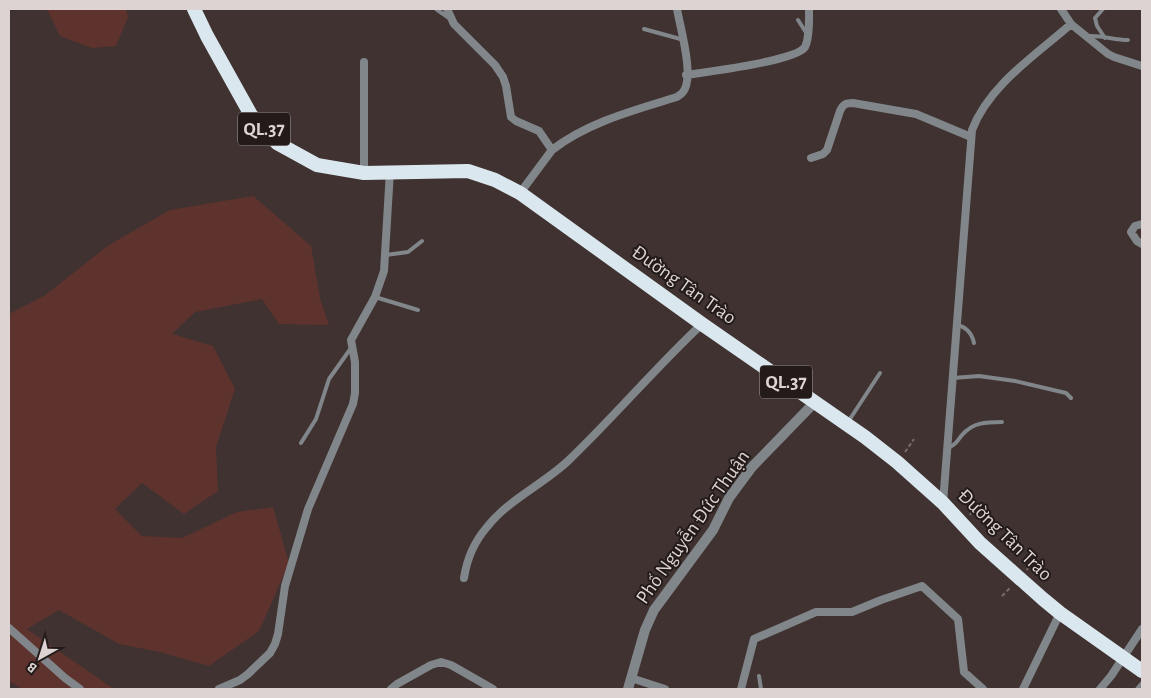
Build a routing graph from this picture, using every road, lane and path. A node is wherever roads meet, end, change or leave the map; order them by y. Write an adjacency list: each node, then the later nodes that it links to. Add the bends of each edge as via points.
1 (194, 9): 24 (highway, Đường Tân Trào / QL.37, via 251,115 277,143 317,165)
2 (436, 9): 8 (lane)
3 (447, 9): 8 (street)
4 (677, 9): 15 (street)
5 (809, 9): 12 (street)
6 (1061, 9): 10 (street)
7 (1103, 9): 14 (lane, via 1095,18)
8 (450, 18): 21 (street, via 499,71 506,86 511,117 540,131)
9 (798, 20): 12 (lane)
10 (1071, 24): 13 (street); 20 (street, via 986,103)
11 (644, 29): 15 (lane)
12 (808, 36): 19 (street, via 804,48 787,56)
13 (1086, 36): 14 (lane); 18 (street, via 1114,57)
14 (1105, 38): 16 (lane)
15 (684, 40): 19 (street)
16 (1128, 40)
17 (364, 62): 24 (street)
18 (1142, 66)
19 (686, 75): 21 (street, via 684,91 677,97 590,127)
20 (971, 137): 22 (street, via 916,114 847,103 842,106 827,150); 33 (street)
21 (552, 150): 25 (street)
22 (811, 158)
23 (390, 171): 24 (highway, Đường Tân Trào / QL.37); 25 (highway, Đường Tân Trào / QL.37, via 468,171 496,180); 29 (street)
24 (364, 173)
25 (520, 193): 32 (highway, Đường Tân Trào / QL.37)
26 (1142, 224): 28 (street, via 1131,232)
27 (422, 241): 29 (lane, via 408,252)
28 (1142, 244)
29 (386, 255): 30 (street)
30 (375, 298): 31 (lane); 35 (street, via 353,336)
31 (418, 310)
32 (702, 324): 39 (highway, Đường Tân Trào / QL.37); 49 (street, via 568,461 502,510 487,526 466,563)
33 (957, 325): 34 (lane, via 970,332); 37 (street)
34 (974, 343)
35 (352, 347): 43 (lane, via 329,379 316,419); 58 (street, via 355,362 353,404 308,508 285,586 275,644 248,674)
36 (880, 373): 41 (lane)
37 (953, 378): 38 (lane, via 979,376 1015,382 1066,393); 44 (street)
38 (1071, 398)
39 (815, 402): 41 (highway, Đường Tân Trào / QL.37); 56 (street, Phố Nguyễn Đức Thuận, via 752,467 729,498 712,530 654,610)
40 (1002, 422): 44 (lane, via 976,424)
41 (847, 424): 45 (highway, Đường Tân Trào / QL.37)
42 (914, 439): 45 (path)
43 (301, 443)
44 (948, 448): 47 (street)
45 (897, 462): 47 (highway, Đường Tân Trào / QL.37)
46 (977, 502): 48 (path)
47 (943, 503): 48 (highway, Đường Tân Trào / QL.37)
48 (964, 525): 50 (highway, Đường Tân Trào / QL.37, via 1008,569)
49 (464, 578)
50 (1060, 613): 53 (highway, Đường Tân Trào / QL.37); 67 (street)
51 (9, 628): 59 (street)
52 (1142, 629): 53 (street)
53 (1123, 658): 54 (highway, Đường Tân Trào / QL.37); 68 (street)
54 (1142, 672)
55 (759, 676): 65 (lane)
56 (631, 678): 62 (street, Phố Nguyễn Đức Thuận); 63 (street)
57 (1142, 683): 69 (lane)
58 (225, 688)
59 (80, 689)
60 (391, 689): 61 (street, via 441,662)
61 (493, 689)
62 (628, 689)
63 (665, 689)
64 (741, 689): 66 (street, via 754,639 816,612 852,612 922,586 958,619 964,672)
65 (761, 689)
66 (983, 689)
67 (1023, 689)
68 (1100, 689)
69 (1137, 689)

